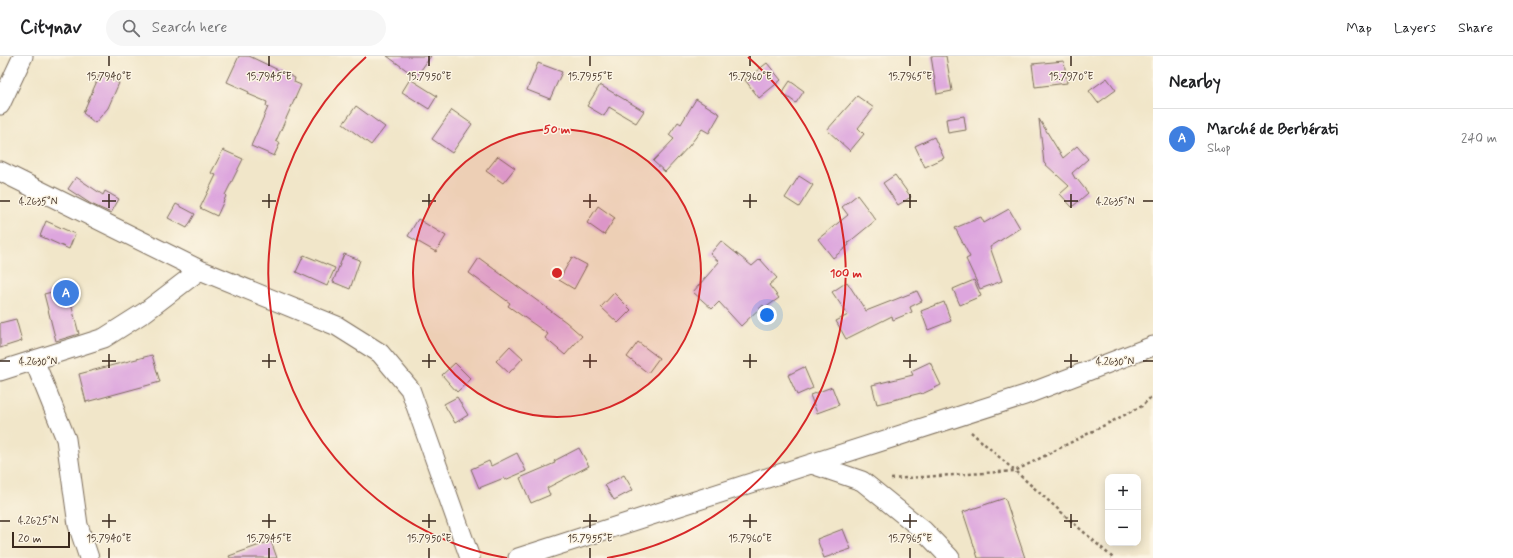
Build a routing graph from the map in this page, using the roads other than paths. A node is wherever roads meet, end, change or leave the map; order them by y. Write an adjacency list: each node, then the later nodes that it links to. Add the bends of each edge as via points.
1 (23, 56): 2 (street)
2 (0, 105)
3 (0, 171): 4 (street)
4 (200, 270): 6 (street, via 145,312 104,338); 10 (street, via 337,326 380,353 410,389)
5 (1153, 346): 8 (street, via 1025,395)
6 (34, 360): 7 (street); 9 (street, via 66,439 78,525)
7 (0, 371)
8 (812, 464): 11 (street); 12 (street, via 862,481 924,531)
9 (89, 558)
10 (470, 558)
11 (518, 558)
12 (950, 558)

